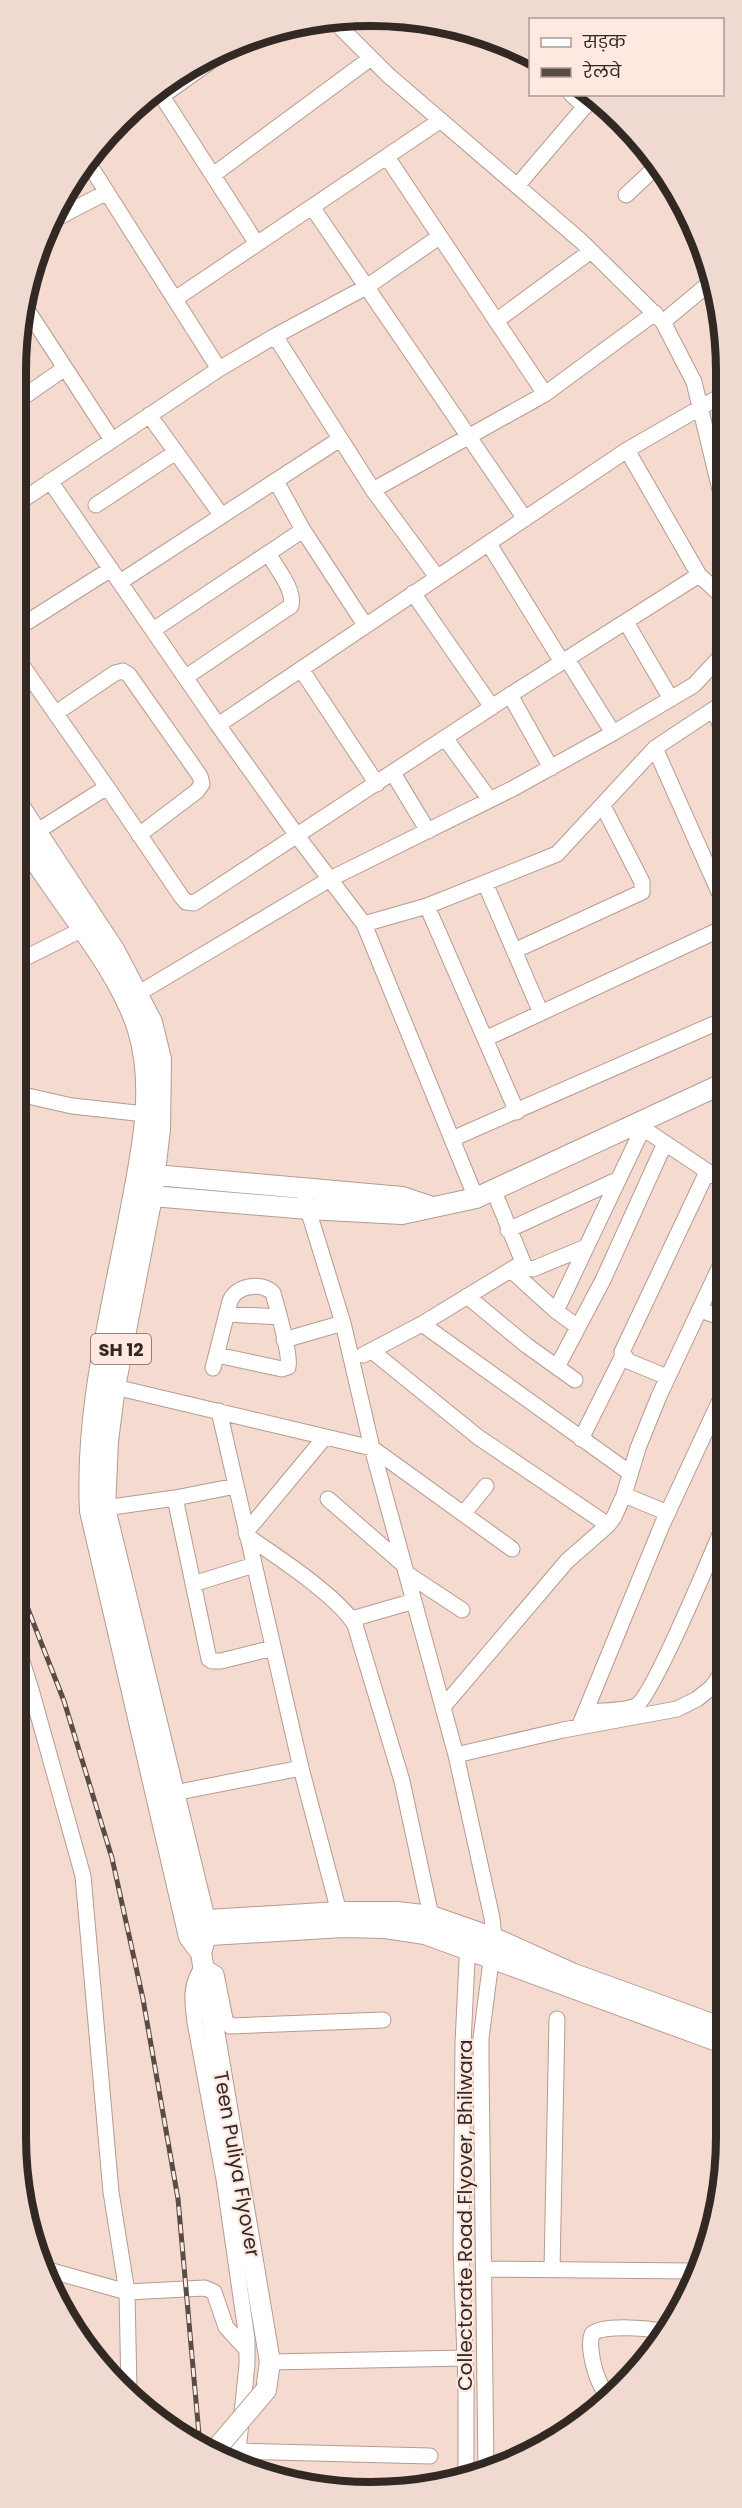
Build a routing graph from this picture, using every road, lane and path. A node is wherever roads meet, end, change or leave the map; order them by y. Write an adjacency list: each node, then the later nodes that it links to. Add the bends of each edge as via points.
1 (340, 27): 2 (street)
2 (371, 58): 5 (street); 9 (street)
3 (162, 96): 9 (street)
4 (589, 102): 10 (street)
5 (441, 120): 6 (street); 10 (street)
6 (387, 157): 13 (street); 15 (street)
7 (92, 168): 11 (street)
8 (652, 171): 12 (street)
9 (213, 175): 16 (street)
10 (517, 186): 17 (street)
11 (107, 192): 14 (street); 20 (street)
12 (626, 195)
13 (312, 207): 16 (street); 19 (street)
14 (63, 215)
15 (439, 237): 19 (street); 23 (street)
16 (257, 244): 20 (street)
17 (591, 251): 22 (street); 23 (street)
18 (706, 284): 22 (street)
19 (368, 286): 24 (street); 32 (street)
20 (175, 299): 26 (street)
21 (30, 314): 25 (street)
22 (659, 317): 27 (street); 30 (street, via 694,382)
23 (495, 321): 27 (street)
24 (274, 336): 26 (street); 33 (street)
25 (65, 368): 28 (street); 34 (street)
26 (219, 369): 31 (street)
27 (545, 394): 32 (street)
28 (25, 396)
29 (717, 398): 30 (street)
30 (702, 407): 35 (street); 37 (street)
31 (150, 415): 34 (street); 36 (street)
32 (470, 436): 40 (street); 44 (street)
33 (340, 439): 39 (street); 40 (street)
34 (112, 440): 38 (street)
35 (627, 450): 44 (street); 49 (street)
36 (176, 452): 42 (street); 43 (street)
37 (717, 474)
38 (50, 481): 41 (street); 48 (street)
39 (276, 481): 43 (street); 45 (street)
40 (373, 490): 50 (street)
41 (25, 498)
42 (96, 505)
43 (222, 516): 51 (street)
44 (525, 519): 46 (street)
45 (303, 530): 47 (street); 56 (street)
46 (489, 544): 50 (street); 58 (street)
47 (268, 554): 57 (street); 62 (street, via 289,589 291,606)
48 (111, 569): 51 (street); 55 (street)
49 (699, 574): 52 (street); 54 (street)
50 (437, 577): 53 (street)
51 (120, 582): 57 (street)
52 (717, 591)
53 (413, 593): 56 (street); 65 (street)
54 (626, 622): 58 (street); 64 (street)
55 (25, 623)
56 (365, 626): 60 (street)
57 (153, 630): 62 (street)
58 (565, 660): 63 (street); 69 (street)
59 (717, 660): 64 (street, via 694,685)
60 (301, 669): 68 (street); 74 (street)
61 (25, 670): 67 (street)
62 (186, 677): 68 (street)
63 (510, 695): 65 (street); 72 (street)
64 (670, 699): 69 (street)
65 (492, 707): 70 (street)
66 (717, 707): 71 (street)
67 (56, 713): 75 (street); 80 (street, via 123,671 200,776 202,784 197,791)
68 (218, 724): 81 (street)
69 (613, 733): 72 (street)
70 (446, 738): 73 (street); 76 (street)
71 (655, 748): 77 (street); 84 (street)
72 (551, 768): 76 (street)
73 (393, 773): 74 (street); 78 (street)
74 (377, 784): 81 (street)
75 (107, 787): 79 (street); 80 (street)
76 (490, 800): 78 (street)
77 (603, 806): 83 (street, via 557,854); 89 (street, via 642,882 642,892)
78 (428, 831): 82 (street)
79 (28, 834): 87 (main road, SH 12, via 37,865); 91 (main road, SH 12, via 115,951)
80 (140, 835): 81 (street, via 181,896 190,903 198,902)
81 (298, 837): 82 (street)
82 (333, 883): 86 (street); 91 (street)
83 (485, 883): 85 (street); 89 (street)
84 (717, 888)
85 (427, 906): 86 (street); 94 (street)
86 (364, 924): 100 (street)
87 (83, 929): 90 (street); 91 (main road, SH 12)
88 (717, 930): 92 (street)
89 (514, 951): 92 (street)
90 (25, 958)
91 (132, 997): 98 (main road, SH 12, via 145,1062); 103 (main road, SH 12, via 157,1038 161,1059 160,1129)
92 (541, 1013): 94 (street)
93 (717, 1023): 97 (street)
94 (485, 1039): 97 (street)
95 (717, 1087): 99 (main road)
96 (25, 1095): 98 (street, via 72,1106)
97 (517, 1112): 100 (street)
98 (145, 1113): 103 (main road, SH 12)
99 (639, 1126): 101 (street); 105 (street); 107 (main road)
100 (452, 1139): 107 (street)
101 (665, 1143): 102 (street); 123 (street)
102 (707, 1172): 104 (street); 126 (street)
103 (145, 1174): 106 (main road); 108 (main road, SH 12)
104 (717, 1178)
105 (619, 1179): 111 (street); 112 (street)
106 (302, 1188): 109 (main road, via 402,1197); 110 (street)
107 (485, 1194): 109 (main road); 111 (street)
108 (142, 1196): 110 (main road); 131 (main road, SH 12); 169 (main road, SH 12, via 97,1382 89,1442 90,1511)
109 (432, 1207): 110 (main road, via 402,1214)
110 (308, 1209): 121 (street)
111 (508, 1230): 113 (street)
112 (586, 1247): 113 (street, via 533,1269); 117 (street)
113 (516, 1266): 115 (street); 117 (street)
114 (717, 1273): 116 (street)
115 (467, 1296): 122 (street); 128 (street)
116 (701, 1310): 119 (street); 129 (street)
117 (556, 1311): 123 (street)
118 (227, 1314): 120 (street); 120 (street, via 235,1291 262,1287 273,1293); 124 (street, via 215,1361 284,1369 289,1362)
119 (717, 1316)
120 (279, 1317): 124 (street)
121 (343, 1323): 124 (street); 127 (street)
122 (422, 1324): 125 (street); 135 (street)
123 (579, 1327): 128 (street)
124 (284, 1340)
125 (372, 1351): 127 (street); 146 (street, via 478,1437)
126 (623, 1355): 129 (street); 135 (street)
127 (353, 1360): 136 (street)
128 (557, 1367): 130 (street)
129 (667, 1377): 137 (street)
130 (574, 1380)
131 (115, 1387): 133 (street); 143 (main road, SH 12)
132 (717, 1407): 145 (street)
133 (219, 1412): 134 (street); 138 (street)
134 (325, 1437): 136 (street); 147 (street)
135 (581, 1439): 137 (street)
136 (372, 1448): 144 (street); 151 (street)
137 (630, 1473): 140 (street)
138 (236, 1486): 141 (street); 147 (street)
139 (486, 1486): 144 (street)
140 (624, 1495): 145 (street); 146 (street)
141 (175, 1498): 143 (street); 152 (street)
142 (327, 1499): 151 (street)
143 (105, 1509): 164 (main road, SH 12)
144 (464, 1513): 149 (street)
145 (668, 1513): 160 (street)
146 (608, 1525): 159 (street, via 567,1561)
147 (247, 1534): 150 (street); 155 (street, via 300,1573)
148 (717, 1543): 160 (street, via 640,1702 629,1708)
149 (512, 1549)
150 (254, 1565): 152 (street); 156 (street)
151 (405, 1569): 153 (street); 154 (street)
152 (193, 1584): 156 (street, via 212,1661)
153 (414, 1601): 155 (street); 159 (street)
154 (462, 1610)
155 (351, 1619): 166 (street, via 402,1781)
156 (273, 1648): 163 (street)
157 (25, 1670): 180 (street, via 83,1876 111,2192)
158 (717, 1681): 161 (street, via 697,1699 677,1709)
159 (443, 1707): 162 (street)
160 (585, 1712): 161 (street)
161 (579, 1727): 162 (street)
162 (456, 1755): 168 (street, via 488,1894)
163 (301, 1768): 164 (street); 165 (street)
164 (174, 1793): 169 (main road, SH 12)
165 (339, 1912): 166 (main road); 169 (main road)
166 (431, 1916): 167 (main road)
167 (469, 1930): 168 (main road); 170 (street, Collectorate Road Flyover, Bhilwara)
168 (494, 1938): 171 (street); 174 (main road, via 574,1974)
169 (198, 1939): 170 (main road, via 385,1928 425,1934); 173 (street, via 216,1974 225,2019 230,2026); 182 (street, via 192,2004 226,2190); 184 (main road, Teen Puliya Flyover)
170 (466, 1950): 171 (main road); 183 (street, Collectorate Road Flyover, Bhilwara, via 461,2249)
171 (492, 1959): 175 (main road); 176 (street, via 481,2038)
172 (557, 2019): 177 (street)
173 (383, 2020)
174 (717, 2026)
175 (717, 2041)
176 (484, 2269): 177 (street); 191 (street)
177 (552, 2270): 179 (street)
178 (53, 2271): 180 (street)
179 (689, 2271)
180 (127, 2292): 182 (street, via 206,2288 214,2292 226,2327); 185 (street)
181 (656, 2331): 186 (street, via 605,2329 592,2334 598,2381)
182 (247, 2350): 188 (street)
183 (465, 2358): 184 (street); 192 (street, Collectorate Road Flyover, Bhilwara)
184 (270, 2362): 187 (main road, Teen Puliya Flyover, bridge, via 266,2390)
185 (129, 2383)
186 (604, 2392)
187 (218, 2447)
188 (238, 2456)
189 (430, 2456): 190 (street)
190 (244, 2458)
191 (486, 2463)
192 (466, 2469)

